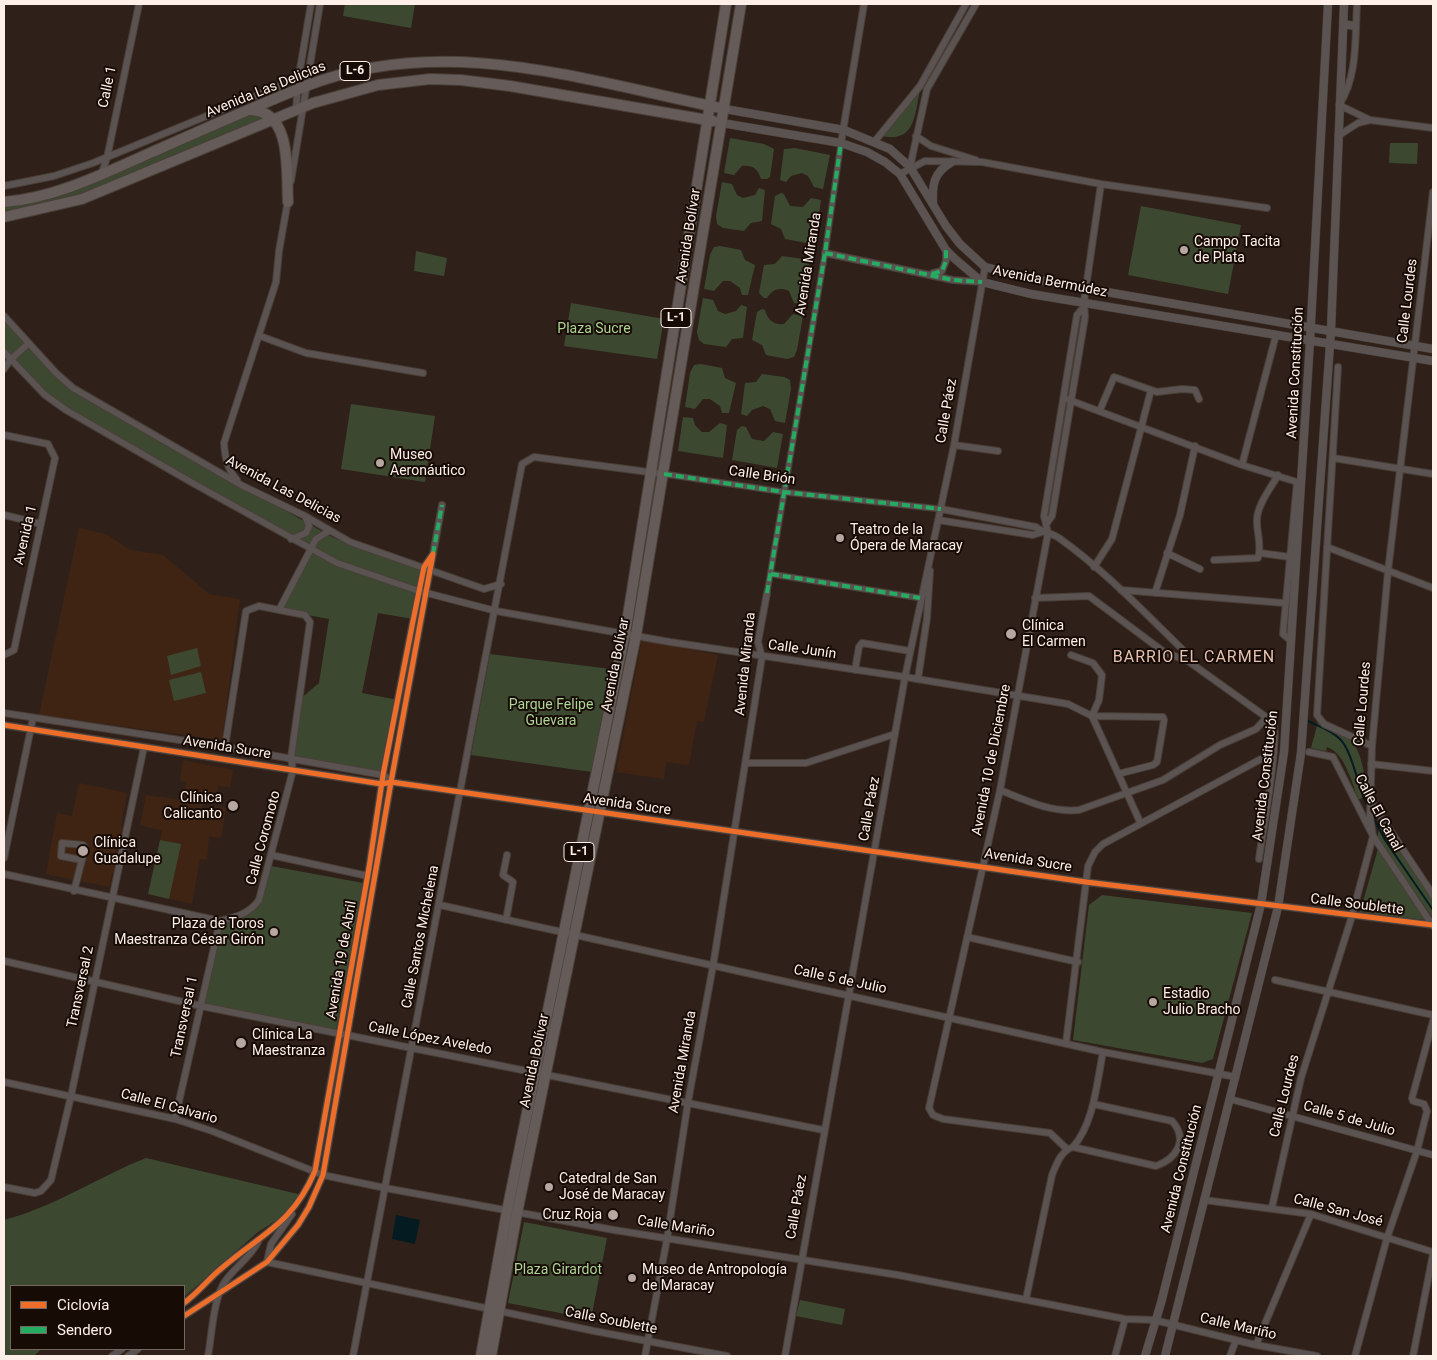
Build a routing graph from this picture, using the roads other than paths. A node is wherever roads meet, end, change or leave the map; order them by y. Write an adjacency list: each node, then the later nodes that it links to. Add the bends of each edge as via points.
1 (139, 4): 33 (street, Calle 1)
2 (311, 4): 14 (street)
3 (320, 4): 16 (street)
4 (726, 4): 19 (main road, Avenida Bolívar / L-1)
5 (741, 4): 21 (main road, Avenida Bolívar / L-1)
6 (864, 4): 28 (street, Avenida Miranda)
7 (964, 4): 15 (street)
8 (976, 4): 17 (street)
9 (1328, 4): 55 (street, Avenida Constitución)
10 (1344, 4): 12 (street, Avenida Constitución)
11 (1357, 4): 13 (street)
12 (1343, 24): 13 (street); 18 (street, Avenida Constitución)
13 (1355, 26): 18 (street, via 1352,69)
14 (300, 72): 16 (street); 33 (street, via 284,84)
15 (920, 86): 17 (street); 31 (street)
16 (301, 89): 19 (main road, Avenida Las Delicias / L-6, via 384,64 454,60 500,64 579,78); 20 (street); 22 (main road, Avenida Las Delicias / L-6)
17 (928, 89): 29 (street)
18 (1340, 105): 25 (street); 30 (street, Avenida Constitución)
19 (709, 106): 21 (main road, Avenida Las Delicias / L-6); 24 (main road, Avenida Bolívar / L-1)
20 (299, 109): 23 (main road, L-6); 24 (main road, L-6, via 378,85 461,80); 43 (street)
21 (725, 109): 26 (main road, Avenida Bolívar / L-1); 28 (street, Avenida Bermúdez / L-6)
22 (248, 110): 23 (main road, via 267,113); 38 (main road, Avenida Las Delicias / L-6)
23 (274, 119): 43 (main road, via 281,131 284,147); 46 (main road, L-6, via 82,199)
24 (707, 120): 26 (main road, L-6); 83 (main road, Avenida Bolívar / L-1)
25 (1370, 120): 27 (street); 30 (street, via 1358,123)
26 (722, 123): 32 (street, Avenida Bermúdez / L-6); 84 (main road, Avenida Bolívar / L-1)
27 (1433, 128)
28 (844, 130): 31 (street, Avenida Bermúdez / L-6); 32 (street, Avenida Miranda)
29 (916, 136): 35 (street, via 931,146); 36 (street)
30 (1338, 136): 56 (street, Avenida Constitución)
31 (875, 141): 36 (street, Avenida Bermúdez / L-6)
32 (841, 143): 37 (street, Avenida Bermúdez / L-6, via 867,152); 48 (street, Avenida Miranda)
33 (107, 158): 38 (street, Calle 1); 40 (street, via 54,176)
34 (952, 162): 35 (street); 36 (street, via 925,161); 44 (street, via 935,177)
35 (982, 162): 39 (street)
36 (910, 167): 37 (street); 44 (street, Avenida Bermúdez / L-6)
37 (900, 174): 47 (street, Avenida Bermúdez / L-6)
38 (101, 175): 42 (main road, Avenida Las Delicias / L-6, via 55,192)
39 (1102, 184): 45 (street); 52 (street, Avenida 10 de Diciembre)
40 (4, 186)
41 (1433, 192): 62 (street, Calle Lourdes)
42 (4, 202)
43 (288, 202): 58 (street, via 276,282)
44 (933, 205): 49 (street, Avenida Bermúdez / L-6, via 960,244)
45 (1267, 208)
46 (4, 217)
47 (946, 250): 50 (street, via 942,271); 51 (street, Avenida Bermúdez / L-6)
48 (825, 253): 50 (street); 88 (street, Avenida Miranda)
49 (985, 266): 51 (street, Calle Páez); 52 (street, Avenida Bermúdez / L-6)
50 (931, 274): 51 (street, via 953,280)
51 (982, 282): 53 (street, Avenida Bermúdez / L-6); 77 (street, Calle Páez)
52 (1086, 287): 53 (street, Avenida 10 de Diciembre); 55 (street, Avenida Bermúdez / L-6)
53 (1084, 304): 57 (street, Avenida Bermúdez / L-6); 72 (street, Avenida 10 de Diciembre, via 1078,315)
54 (4, 316): 60 (street, Avenida Las Delicias)
55 (1311, 327): 56 (street, Avenida Bermúdez / L-6); 59 (street, Avenida Constitución)
56 (1331, 330): 61 (street, Avenida Constitución); 62 (street, Avenida Bermúdez / L-6)
57 (1276, 335): 59 (street, Avenida Bermúdez / L-6); 81 (street)
58 (260, 336): 70 (street, via 306,354); 87 (street, via 224,443 225,459)
59 (1310, 341): 61 (street, Avenida Bermúdez / L-6); 125 (street, Avenida Constitución)
60 (28, 344): 66 (street); 87 (street, Avenida Las Delicias, via 83,395)
61 (1330, 344): 65 (street, Avenida Bermúdez / L-6); 180 (street, Avenida Constitución, via 1301,753)
62 (1415, 347): 63 (street, Avenida Bermúdez / L-6); 65 (street, Calle Lourdes)
63 (1433, 349)
64 (4, 352): 66 (street)
65 (1414, 358): 67 (street, Avenida Bermúdez / L-6); 82 (street, Calle Lourdes)
66 (10, 360): 69 (street); 99 (street, via 45,395 66,410)
67 (1433, 361)
68 (1338, 368): 80 (street)
69 (4, 369)
70 (424, 373)
71 (1151, 390): 73 (street, via 1166,393 1195,390); 74 (street, via 1112,378); 75 (street)
72 (1067, 399): 74 (street); 98 (street, Avenida 10 de Diciembre, via 1044,516 1047,523)
73 (1200, 399)
74 (1100, 410): 75 (street)
75 (1141, 427): 78 (street); 107 (street, via 1112,539)
76 (4, 435): 95 (street, Avenida 1, via 48,444 52,450 55,458 52,479)
77 (954, 445): 79 (street); 90 (street, Calle Páez)
78 (1195, 446): 81 (street); 102 (street, via 1180,515)
79 (998, 451)
80 (1333, 458): 82 (street); 100 (street)
81 (1242, 465): 86 (street)
82 (1400, 469): 85 (street); 110 (street, Calle Lourdes)
83 (652, 472): 84 (street, Calle Brión); 112 (street, Calle Brión, via 534,457 522,464); 123 (main road, Avenida Bolívar / L-1)
84 (664, 474): 88 (street, Calle Brión); 124 (main road, Avenida Bolívar / L-1)
85 (1433, 474)
86 (1278, 475): 103 (street, via 1256,520); 105 (street, via 1297,482)
87 (241, 485): 92 (street, Avenida Las Delicias)
88 (784, 492): 90 (street, Calle Brión); 111 (street, Avenida Miranda)
89 (442, 505): 108 (street, Avenida 19 de Abril)
90 (941, 508): 93 (street, Calle Brión); 94 (street, Calle Páez)
91 (4, 515): 95 (street)
92 (305, 516): 97 (street, Avenida Las Delicias); 99 (street, via 306,533)
93 (993, 519): 96 (street); 98 (street, Calle Brión, via 1036,526)
94 (938, 520): 96 (street); 104 (street, Calle Páez)
95 (41, 524): 127 (street, Avenida 1, via 14,650)
96 (991, 529): 98 (street, via 1033,535)
97 (329, 531): 101 (street, via 318,536); 108 (street, Avenida Las Delicias, via 350,542)
98 (1045, 532): 107 (street, Calle Brión, via 1058,537); 119 (street, Avenida 10 de Diciembre)
99 (291, 539): 101 (street)
100 (1327, 548): 110 (street); 142 (street, via 1317,715 1324,724)
101 (310, 549): 115 (street, via 337,563); 121 (street)
102 (1167, 553): 109 (street); 117 (street)
103 (1260, 553): 105 (street); 106 (street, via 1256,559)
104 (932, 554): 118 (street, Calle Páez); 133 (street)
105 (1290, 557): 120 (street)
106 (1214, 560)
107 (1094, 567): 114 (street, Calle Brión)
108 (427, 569): 112 (street, Avenida Las Delicias, via 484,589); 115 (street, Avenida 19 de Abril)
109 (1200, 569)
110 (1388, 571): 113 (street); 142 (street, Calle Lourdes)
111 (771, 574): 116 (street, Avenida Miranda); 118 (street)
112 (501, 584): 122 (street, Calle Brión)
113 (1433, 588)
114 (1121, 590): 117 (street); 130 (street, Calle Brión, via 1182,649)
115 (422, 592): 122 (street); 153 (street, Avenida 19 de Abril); 154 (street, Avenida 19 de Abril)
116 (767, 593): 129 (street, Avenida Miranda, via 758,642)
117 (1155, 593): 120 (street)
118 (920, 598): 126 (street, Calle Páez)
119 (1035, 598): 130 (street, via 1089,596 1164,652); 134 (street, Avenida 10 de Diciembre)
120 (1284, 603): 125 (street, via 1283,634)
121 (279, 610): 144 (street, Calle Coromoto, via 259,606 246,611); 147 (street, Calle Coromoto, via 305,615 310,622)
122 (496, 611): 123 (street, Calle Junín); 157 (street, Calle Santos Michelena)
123 (625, 633): 124 (street, Calle Junín); 160 (main road, Avenida Bolívar / L-1)
124 (636, 635): 129 (street, Calle Junín); 161 (main road, Avenida Bolívar / L-1)
125 (1291, 641): 178 (street, Avenida Constitución, via 1284,752)
126 (910, 651): 131 (street, via 862,643 858,647); 132 (street, Calle Páez)
127 (7, 654)
128 (1071, 655): 136 (street, via 1093,663 1102,674 1099,700)
129 (762, 657): 131 (street, Calle Junín); 148 (street, Avenida Miranda)
130 (1188, 661): 137 (street)
131 (855, 670): 132 (street, Calle Junín)
132 (905, 676): 133 (street, Calle Junín); 141 (street, Calle Páez)
133 (918, 679): 134 (street, Calle Junín)
134 (1017, 696): 136 (street, Calle Junín, via 1068,704); 156 (street, Avenida 10 de Diciembre)
135 (4, 713): 138 (street, Avenida Sucre)
136 (1092, 716): 152 (street); 152 (street, via 1162,717 1164,720 1157,762)
137 (1267, 717): 145 (street, via 1275,727); 158 (street, via 1256,729 1220,745 1163,780)
138 (33, 718): 140 (street); 144 (street, Avenida Sucre)
139 (4, 725): 140 (street, Avenida Sucre)
140 (31, 730): 143 (street, Avenida Sucre); 168 (street)
141 (895, 734): 148 (street, via 806,763); 165 (street, Calle Páez)
142 (1372, 746): 149 (street, Calle Lourdes)
143 (144, 747): 150 (street, Avenida Sucre); 177 (street, Transversal 2)
144 (225, 747): 147 (street, Avenida Sucre)
145 (1274, 752): 162 (street); 169 (street)
146 (1309, 752): 164 (street, Calle El Canal, via 1333,757)
147 (291, 758): 150 (street, Calle Coromoto); 153 (street, Avenida Sucre)
148 (746, 763): 163 (street, Avenida Miranda)
149 (1371, 764): 151 (street); 159 (street, Calle Lourdes)
150 (293, 770): 155 (street, Avenida Sucre); 166 (street, Calle Coromoto)
151 (1433, 771)
152 (1118, 774): 158 (street)
153 (383, 775): 154 (street); 155 (street, Avenida 19 de Abril)
154 (390, 782): 155 (street, Avenida Sucre); 157 (street, Avenida Sucre); 200 (street, Avenida 19 de Abril)
155 (382, 784): 173 (street, Avenida 19 de Abril)
156 (1000, 790): 158 (street, via 1064,812); 171 (street, Avenida 10 de Diciembre)
157 (461, 793): 160 (street, Avenida Sucre); 179 (street, Calle Santos Michelena)
158 (1127, 794): 162 (street)
159 (1371, 804): 164 (street, Calle Lourdes); 176 (street)
160 (587, 812): 161 (street, Avenida Sucre); 185 (main road, Avenida Bolívar / L-1)
161 (600, 813): 163 (street, Avenida Sucre); 186 (main road, Avenida Bolívar / L-1)
162 (1140, 822): 174 (street, via 1099,848 1088,866)
163 (736, 831): 165 (street, Avenida Sucre); 190 (street, Avenida Miranda)
164 (1373, 836): 181 (street, Calle Lourdes); 184 (street, Calle El Canal)
165 (875, 851): 171 (street, Avenida Sucre); 194 (street, Calle Páez)
166 (271, 855): 173 (street); 183 (street, Calle Coromoto, via 255,905 241,916)
167 (507, 855): 182 (street, via 503,874 513,882)
168 (4, 858)
169 (1259, 859)
170 (82, 860): 175 (street)
171 (983, 866): 174 (street, Avenida Sucre); 187 (street, Avenida 10 de Diciembre)
172 (4, 874): 175 (street, Calle Coromoto)
173 (368, 876): 199 (street, Avenida 19 de Abril)
174 (1086, 882): 178 (street, Avenida Sucre); 189 (street)
175 (74, 891): 177 (street, Calle Coromoto)
176 (1433, 895)
177 (113, 898): 183 (street, Calle Coromoto); 191 (street, Transversal 2)
178 (1261, 904): 180 (street, Avenida Sucre); 204 (street, Avenida Constitución)
179 (440, 905): 182 (street, Calle 5 de Julio); 202 (street, Calle Santos Michelena)
180 (1278, 906): 181 (street, Calle Soublette); 206 (street, Avenida Constitución)
181 (1352, 916): 184 (street, Calle Soublette); 193 (street, Calle Lourdes)
182 (506, 920): 185 (street, Calle 5 de Julio)
183 (220, 921): 195 (street, Transversal 1)
184 (1433, 925)
185 (564, 933): 186 (street, Calle 5 de Julio); 205 (main road, Avenida Bolívar / L-1)
186 (576, 936): 190 (street, Calle 5 de Julio); 205 (main road, Avenida Bolívar / L-1)
187 (967, 937): 189 (street); 197 (street, Avenida 10 de Diciembre)
188 (4, 961): 191 (street, Calle López Aveledo)
189 (1078, 962): 201 (street)
190 (713, 966): 194 (street, Calle 5 de Julio); 210 (street, Avenida Miranda)
191 (94, 980): 195 (street, Calle López Aveledo); 208 (street, Transversal 2)
192 (1275, 980): 193 (street)
193 (1328, 991): 196 (street); 212 (street, Calle Lourdes, via 1301,1078)
194 (848, 995): 197 (street, Calle 5 de Julio); 214 (street, Calle Páez)
195 (201, 1006): 199 (street, Calle López Aveledo); 213 (street, Transversal 1)
196 (1433, 1015)
197 (950, 1017): 201 (street, Calle 5 de Julio); 215 (street, Avenida 10 de Diciembre, via 930,1100 933,1116 1050,1133)
198 (1433, 1021): 216 (street, via 1412,1096 1427,1109)
199 (340, 1034): 200 (street, Calle López Aveledo); 218 (street, Avenida 19 de Abril)
200 (348, 1035): 202 (street, Calle López Aveledo); 219 (street, Avenida 19 de Abril)
201 (1066, 1043): 203 (street, Calle 5 de Julio)
202 (412, 1047): 205 (street, Calle López Aveledo); 221 (street, Calle Santos Michelena)
203 (1103, 1052): 204 (street, Calle 5 de Julio); 211 (street)
204 (1220, 1073): 206 (street, Calle 5 de Julio); 240 (street, Avenida Constitución)
205 (541, 1074): 210 (street, Calle López Aveledo); 225 (main road, Avenida Bolívar / L-1)
206 (1236, 1077): 209 (street, Avenida Constitución)
207 (4, 1082): 208 (street, Calle El Calvario)
208 (71, 1096): 213 (street, Calle El Calvario); 220 (street, Transversal 2, via 51,1180 35,1193)
209 (1230, 1099): 212 (street, Calle 5 de Julio); 222 (street, Avenida Constitución)
210 (688, 1102): 214 (street, Calle López Aveledo); 229 (street, Avenida Miranda)
211 (1092, 1104): 215 (street, via 1081,1138); 215 (street, via 1172,1121 1180,1133 1180,1145 1174,1157 1156,1166)
212 (1293, 1116): 216 (street, Calle 5 de Julio); 224 (street, Calle Lourdes)
213 (175, 1119): 218 (street, Calle El Calvario, via 212,1130)
214 (823, 1130): 231 (street, Calle Páez)
215 (1070, 1148): 235 (street, via 1058,1161 1052,1175)
216 (1417, 1151): 217 (street, Calle 5 de Julio); 227 (street)
217 (1433, 1154)
218 (315, 1171): 219 (street, Calle El Calvario); 223 (street, Avenida 19 de Abril)
219 (323, 1175): 221 (street, Calle Mariño); 232 (street, Avenida 19 de Abril, via 298,1225)
220 (4, 1187)
221 (385, 1188): 225 (street, Calle Mariño); 233 (street, Calle Santos Michelena)
222 (1204, 1200): 224 (street, Calle San José); 241 (street, Avenida Constitución)
223 (296, 1206): 228 (street, Avenida 19 de Abril); 232 (street, via 288,1223 271,1244)
224 (1272, 1207): 226 (street, Calle San José)
225 (512, 1212): 229 (street, Calle Mariño); 237 (main road, Avenida Bolívar / L-1)
226 (1311, 1214): 227 (street, Calle San José); 244 (street)
227 (1387, 1238): 230 (street, Calle San José); 257 (street)
228 (260, 1239): 234 (street, via 254,1251); 236 (street, Avenida 19 de Abril, via 222,1267)
229 (667, 1239): 231 (street, Calle Mariño); 243 (street, Avenida Miranda)
230 (1433, 1253): 258 (street)
231 (801, 1260): 235 (street, Calle Mariño); 251 (street, Calle Páez)
232 (267, 1262): 233 (street, Calle Soublette); 234 (street, Avenida 19 de Abril)
233 (367, 1284): 237 (street, Calle Soublette); 246 (street, Calle Santos Michelena)
234 (219, 1291): 238 (street, Avenida 19 de Abril); 245 (street)
235 (1026, 1299): 239 (street, Calle Mariño)
236 (185, 1302)
237 (494, 1310): 243 (street, Calle Soublette); 247 (main road, Avenida Bolívar / L-1); 248 (main road, Avenida Bolívar / L-1)
238 (185, 1315)
239 (1125, 1319): 240 (street, Calle Mariño); 252 (street)
240 (1154, 1320): 241 (street, Calle Mariño); 253 (street, Avenida Constitución)
241 (1173, 1325): 242 (street, Calle Mariño); 254 (street, Avenida Constitución)
242 (1236, 1340): 244 (street, Calle Mariño); 255 (street)
243 (648, 1341): 249 (street, Avenida Miranda); 250 (street, Calle Soublette)
244 (1256, 1345): 256 (street, Calle Mariño)
245 (208, 1356)
246 (353, 1356)
247 (481, 1356)
248 (491, 1356)
249 (645, 1356)
250 (727, 1356)
251 (785, 1356)
252 (1115, 1356)
253 (1145, 1356)
254 (1165, 1356)
255 (1230, 1356)
256 (1317, 1356)
257 (1355, 1356)
258 (1413, 1356)

